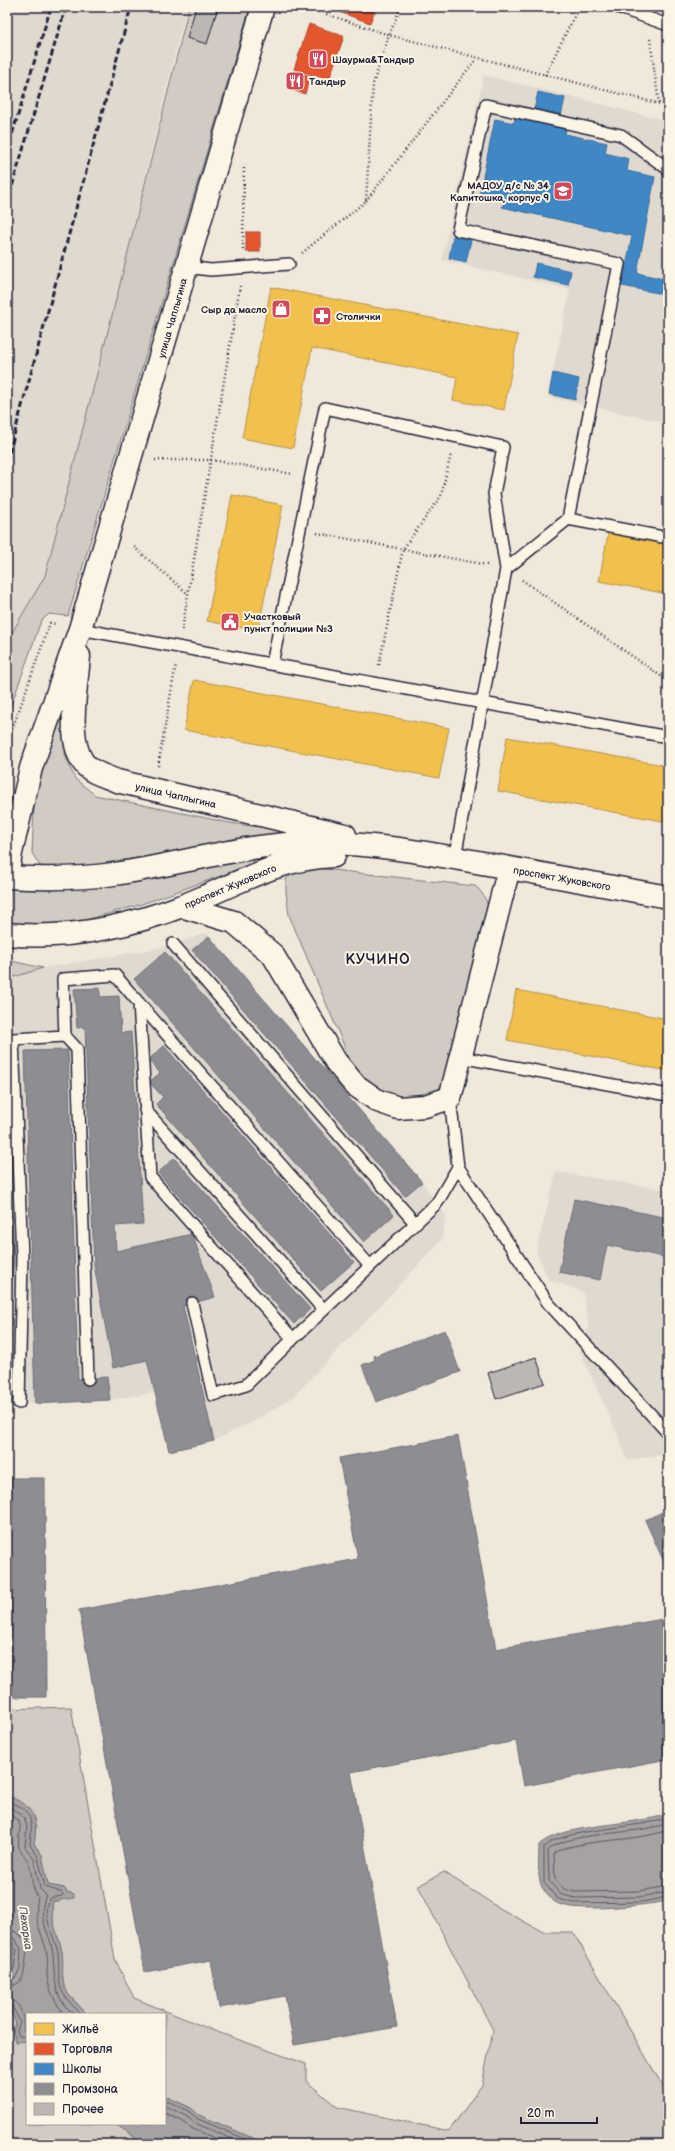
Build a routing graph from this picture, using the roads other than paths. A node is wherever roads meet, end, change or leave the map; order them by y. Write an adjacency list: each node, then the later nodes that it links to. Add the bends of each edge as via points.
1 (263, 7): 6 (street, улица Чаплыгина)
2 (617, 7): 3 (lane)
3 (668, 26)
4 (668, 168): 7 (lane, via 621,135 486,105 458,230 619,264)
5 (289, 264): 6 (lane, via 212,270)
6 (186, 267): 10 (street, улица Чаплыгина)
7 (568, 519): 8 (lane); 9 (lane)
8 (668, 538)
9 (506, 569): 11 (lane, via 494,494 503,447 325,408); 12 (lane)
10 (80, 629): 11 (lane); 14 (street, улица Чаплыгина, via 74,724 77,749 83,763 93,771 117,781); 17 (street, улица Чаплыгина, via 30,768 10,853)
11 (272, 664): 12 (lane)
12 (482, 703): 13 (lane); 15 (lane)
13 (668, 737)
14 (404, 849): 15 (street, проспект Жуковского); 17 (street, проспект Жуковского, via 326,843 278,844 114,874 62,878)
15 (455, 858): 16 (street, проспект Жуковского); 19 (street, проспект Жуковского, via 337,856 300,859)
16 (509, 868): 18 (street, проспект Жуковского); 24 (street)
17 (7, 877)
18 (668, 897)
19 (181, 906): 20 (street, проспект Жуковского, via 129,923 76,934); 26 (street, via 234,922 273,954 336,1062 355,1085 378,1101 398,1108 425,1106)
20 (7, 934)
21 (173, 944): 29 (lane)
22 (139, 1003): 23 (lane, via 115,975 63,979); 27 (lane); 30 (lane)
23 (65, 1036): 34 (lane, via 77,1049); 35 (lane, via 13,1039 22,1257)
24 (460, 1057): 25 (lane); 26 (street)
25 (668, 1095)
26 (450, 1098): 28 (lane)
27 (146, 1110): 32 (lane); 33 (lane, via 150,1177)
28 (458, 1167): 29 (lane, via 437,1203); 36 (lane, via 548,1303)
29 (415, 1224): 30 (lane)
30 (370, 1266): 32 (lane)
31 (192, 1303): 33 (lane, via 213,1395 246,1385)
32 (324, 1310): 33 (lane)
33 (293, 1340)
34 (88, 1379)
35 (19, 1403)
36 (668, 1433)

